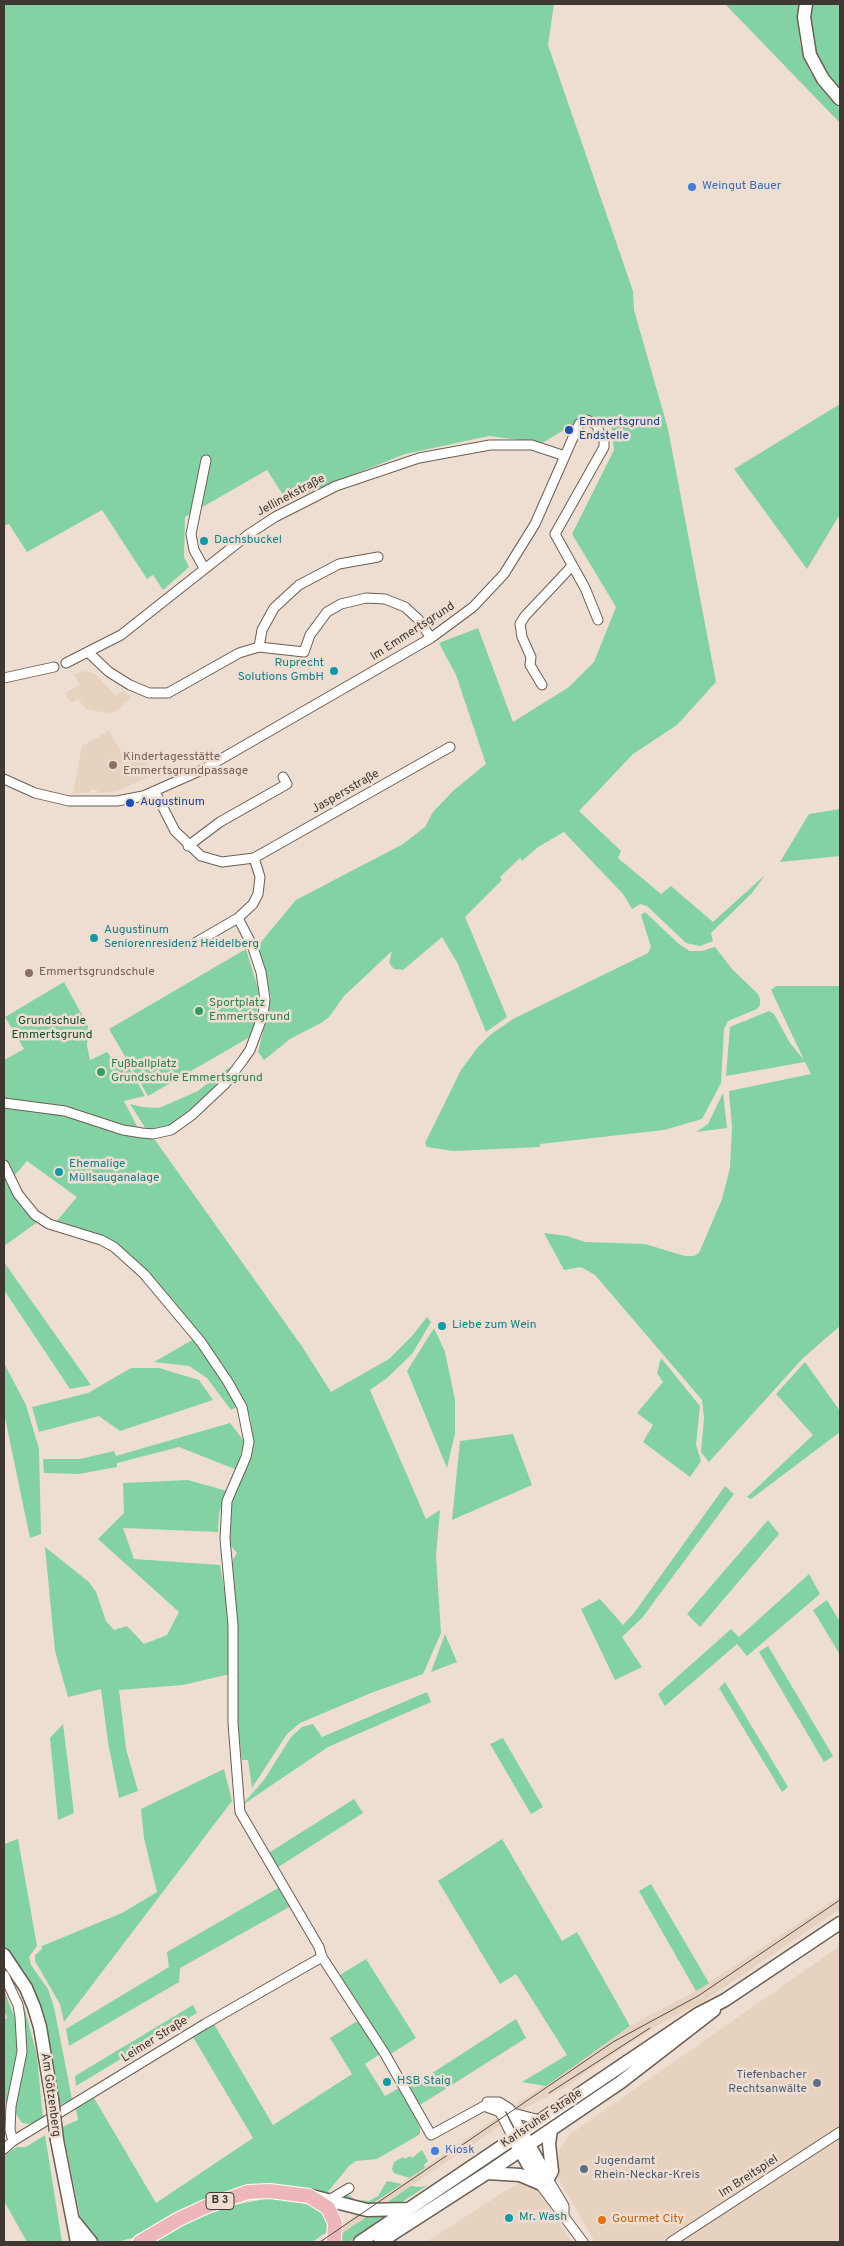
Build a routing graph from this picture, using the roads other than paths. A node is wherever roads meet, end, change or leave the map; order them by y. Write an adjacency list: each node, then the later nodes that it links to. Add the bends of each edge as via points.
1 (806, 4): 2 (main road, via 805,27 810,54 823,79)
2 (840, 99)
3 (565, 456): 6 (street, Im Emmertsgrund, via 579,424 588,420 597,425 604,436 604,447 556,532); 7 (street, Jellinekstraße, via 532,445 508,444 445,452 390,466 336,486 292,508 249,534); 9 (street, Im Emmertsgrund, via 529,535 504,574 473,607)
4 (206, 460): 7 (street, via 191,534 194,550)
5 (378, 557): 10 (street, via 339,564 299,585 274,608 262,630)
6 (572, 566): 8 (street, Im Emmertsgrund); 15 (street, via 520,624 531,657 530,665)
7 (204, 568): 11 (street, Jellinekstraße, via 144,619)
8 (598, 620)
9 (435, 636): 10 (street, via 405,607 385,599 366,598 341,604 327,612 310,635 304,652); 19 (street, Im Emmertsgrund, via 202,770)
10 (259, 647): 11 (street, via 239,653 163,694 141,690 120,679)
11 (89, 653): 12 (street, Jellinekstraße)
12 (66, 663)
13 (54, 667): 14 (street)
14 (4, 678)
15 (542, 685)
16 (450, 747): 21 (street, Jaspersstraße)
17 (283, 777): 20 (street, via 287,784 220,822)
18 (4, 779): 19 (street, Im Emmertsgrund, via 35,793 69,801 117,801)
19 (155, 792): 20 (street, Jaspersstraße, via 167,818)
20 (188, 846): 21 (street, Jaspersstraße, via 201,856 216,861)
21 (254, 858): 22 (street, via 260,877 258,894 253,904)
22 (238, 918): 23 (street); 24 (street, via 261,972 265,988 263,1015 243,1060 225,1084 192,1115 171,1130 142,1133 65,1111)
23 (195, 943)
24 (4, 1103)
25 (4, 1165): 28 (street, via 18,1194 35,1215 49,1224 102,1240 137,1268 200,1342 242,1407 249,1442 227,1501 224,1539 233,1625 233,1723 238,1803 244,1822)
26 (840, 1923): 30 (main road, Karlsruher Straße)
27 (4, 1955): 46 (main road, Am Götzenberg, bridge, via 26,1988 40,2027)
28 (322, 1957): 31 (street, via 385,2054 431,2135); 37 (street, Leimer Straße)
29 (4, 1975): 37 (street, via 18,2005 22,2052 11,2106 10,2130)
30 (726, 2000): 33 (main road, Karlsruher Straße, via 698,2014); 34 (main road, Karlsruher Straße, via 703,2021)
31 (485, 2104): 32 (street, via 496,2101); 36 (street, via 500,2112)
32 (513, 2113): 33 (street); 36 (street)
33 (540, 2120): 36 (main road, Karlsruher Straße)
34 (551, 2130): 38 (main road, Karlsruher Straße); 41 (main road, via 552,2171)
35 (840, 2132): 54 (street, Im Breitspiel)
36 (518, 2135): 38 (main road); 45 (main road, Karlsruher Straße)
37 (14, 2141): 39 (street, Leimer Straße)
38 (524, 2148): 40 (main road, Karlsruher Straße); 41 (main road)
39 (4, 2149)
40 (488, 2173): 41 (main road, via 520,2175); 52 (main road, Karlsruher Straße)
41 (544, 2181): 53 (street, via 564,2206 564,2214)
42 (345, 2189): 44 (street)
43 (309, 2196): 44 (main road); 49 (main road, B 3, via 270,2191 233,2196 179,2219); 50 (main road, via 333,2215)
44 (329, 2200): 45 (main road, via 367,2210)
45 (408, 2209): 51 (main road, Karlsruher Straße)
46 (70, 2214): 47 (main road, Am Götzenberg); 48 (main road)
47 (76, 2242)
48 (91, 2242)
49 (140, 2242)
50 (334, 2242)
51 (360, 2242)
52 (382, 2242)
53 (582, 2242)
54 (672, 2242)

